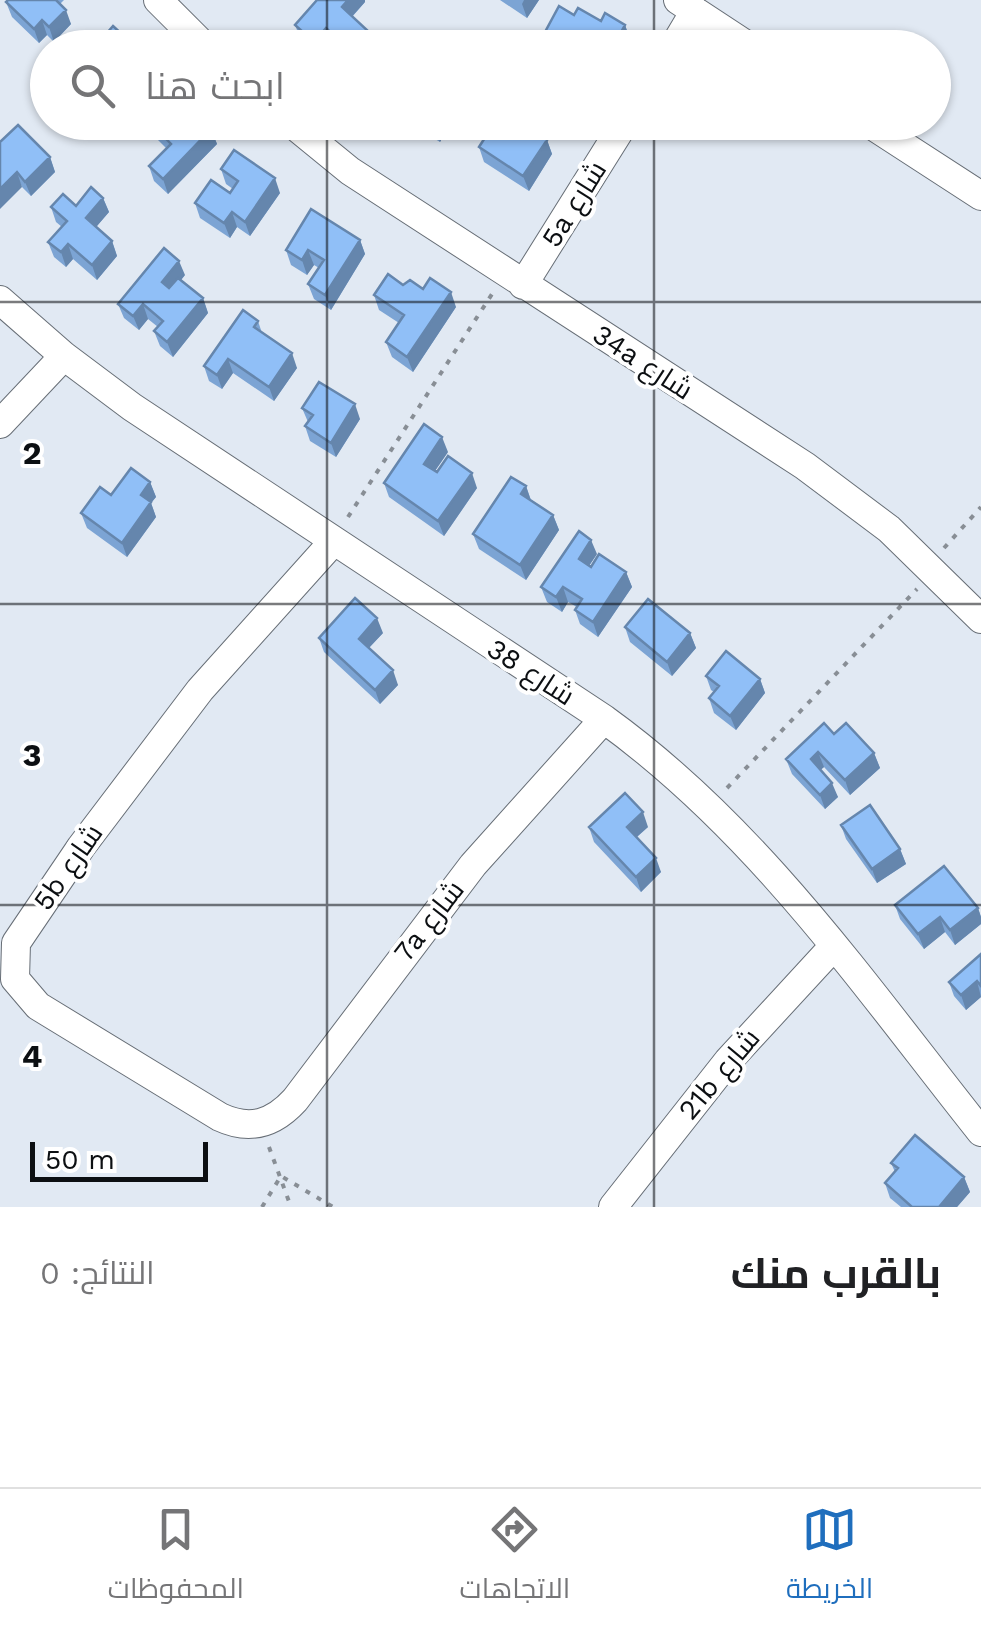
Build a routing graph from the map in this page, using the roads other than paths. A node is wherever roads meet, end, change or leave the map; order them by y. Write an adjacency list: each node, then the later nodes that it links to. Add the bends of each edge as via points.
1 (158, 0): 3 (street)
2 (687, 6): 4 (street); 5 (street)
3 (188, 30)
4 (678, 30)
5 (724, 30)
6 (312, 140): 10 (street, 34a شارع)
7 (613, 140): 10 (street, 5a شارع)
8 (895, 140): 9 (street)
9 (981, 196)
10 (515, 279): 15 (street, 34a شارع, via 805,466 928,565)
11 (0, 300): 12 (street, شارع 38)
12 (64, 356): 13 (street); 14 (street, شارع 38)
13 (0, 424)
14 (332, 543): 16 (street, شارع 38); 18 (street, 5b شارع, via 139,767 26,929 12,961 24,994 38,1006 220,1117)
15 (981, 618)
16 (604, 719): 17 (street, شارع 38, via 711,805 776,873); 18 (street, 7a شارع, via 473,865 296,1100)
17 (833, 948): 19 (street, شارع 38); 20 (street, 21b شارع, via 728,1061)
18 (260, 1124)
19 (981, 1132)
20 (613, 1207)

